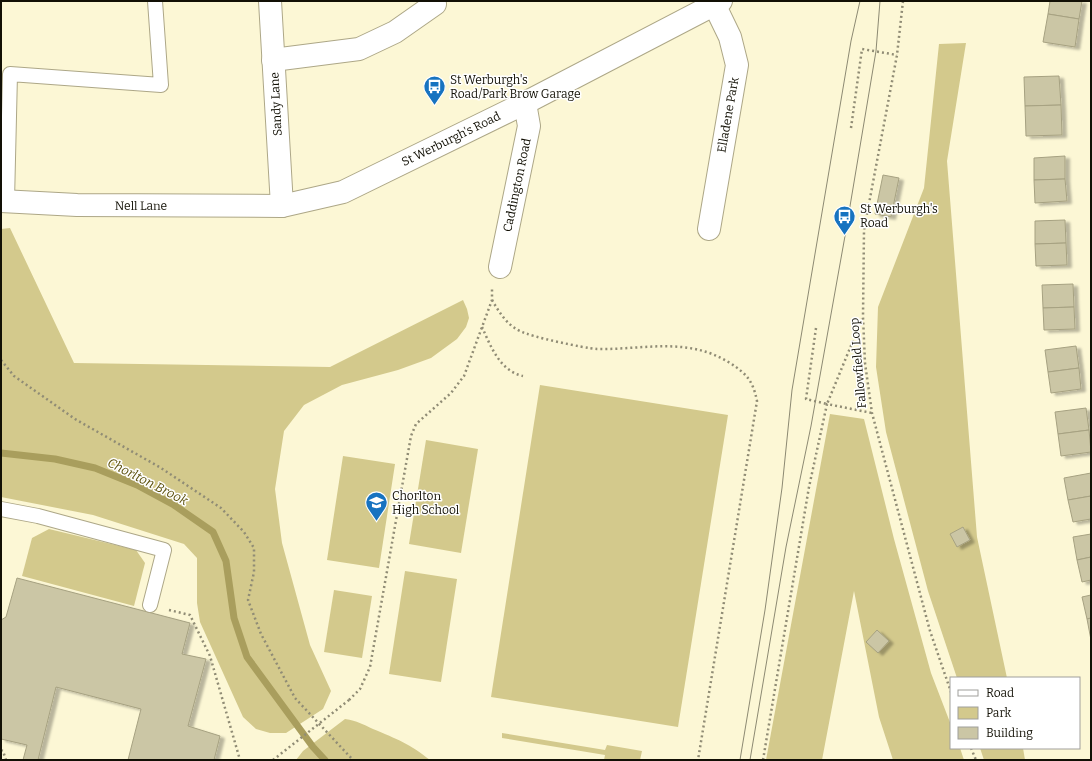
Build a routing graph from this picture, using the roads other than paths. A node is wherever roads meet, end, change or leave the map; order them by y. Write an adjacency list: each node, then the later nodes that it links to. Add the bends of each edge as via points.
1 (155, 1): 7 (lane, via 161,84 10,74)
2 (270, 1): 5 (street, Sandy Lane)
3 (718, 3): 6 (street, St Werburgh's Road); 9 (street, Elladene Park, via 737,65)
4 (434, 4): 5 (street, via 395,32 359,48)
5 (273, 60): 8 (street, Sandy Lane)
6 (525, 103): 8 (street, St Werburgh's Road, via 343,192); 10 (street, Caddington Road, via 529,126)
7 (4, 201): 8 (street, Nell Lane, via 77,205)
8 (282, 206)
9 (709, 229)
10 (500, 267)
11 (1, 509): 12 (lane, via 38,516 164,550)
12 (150, 605)

